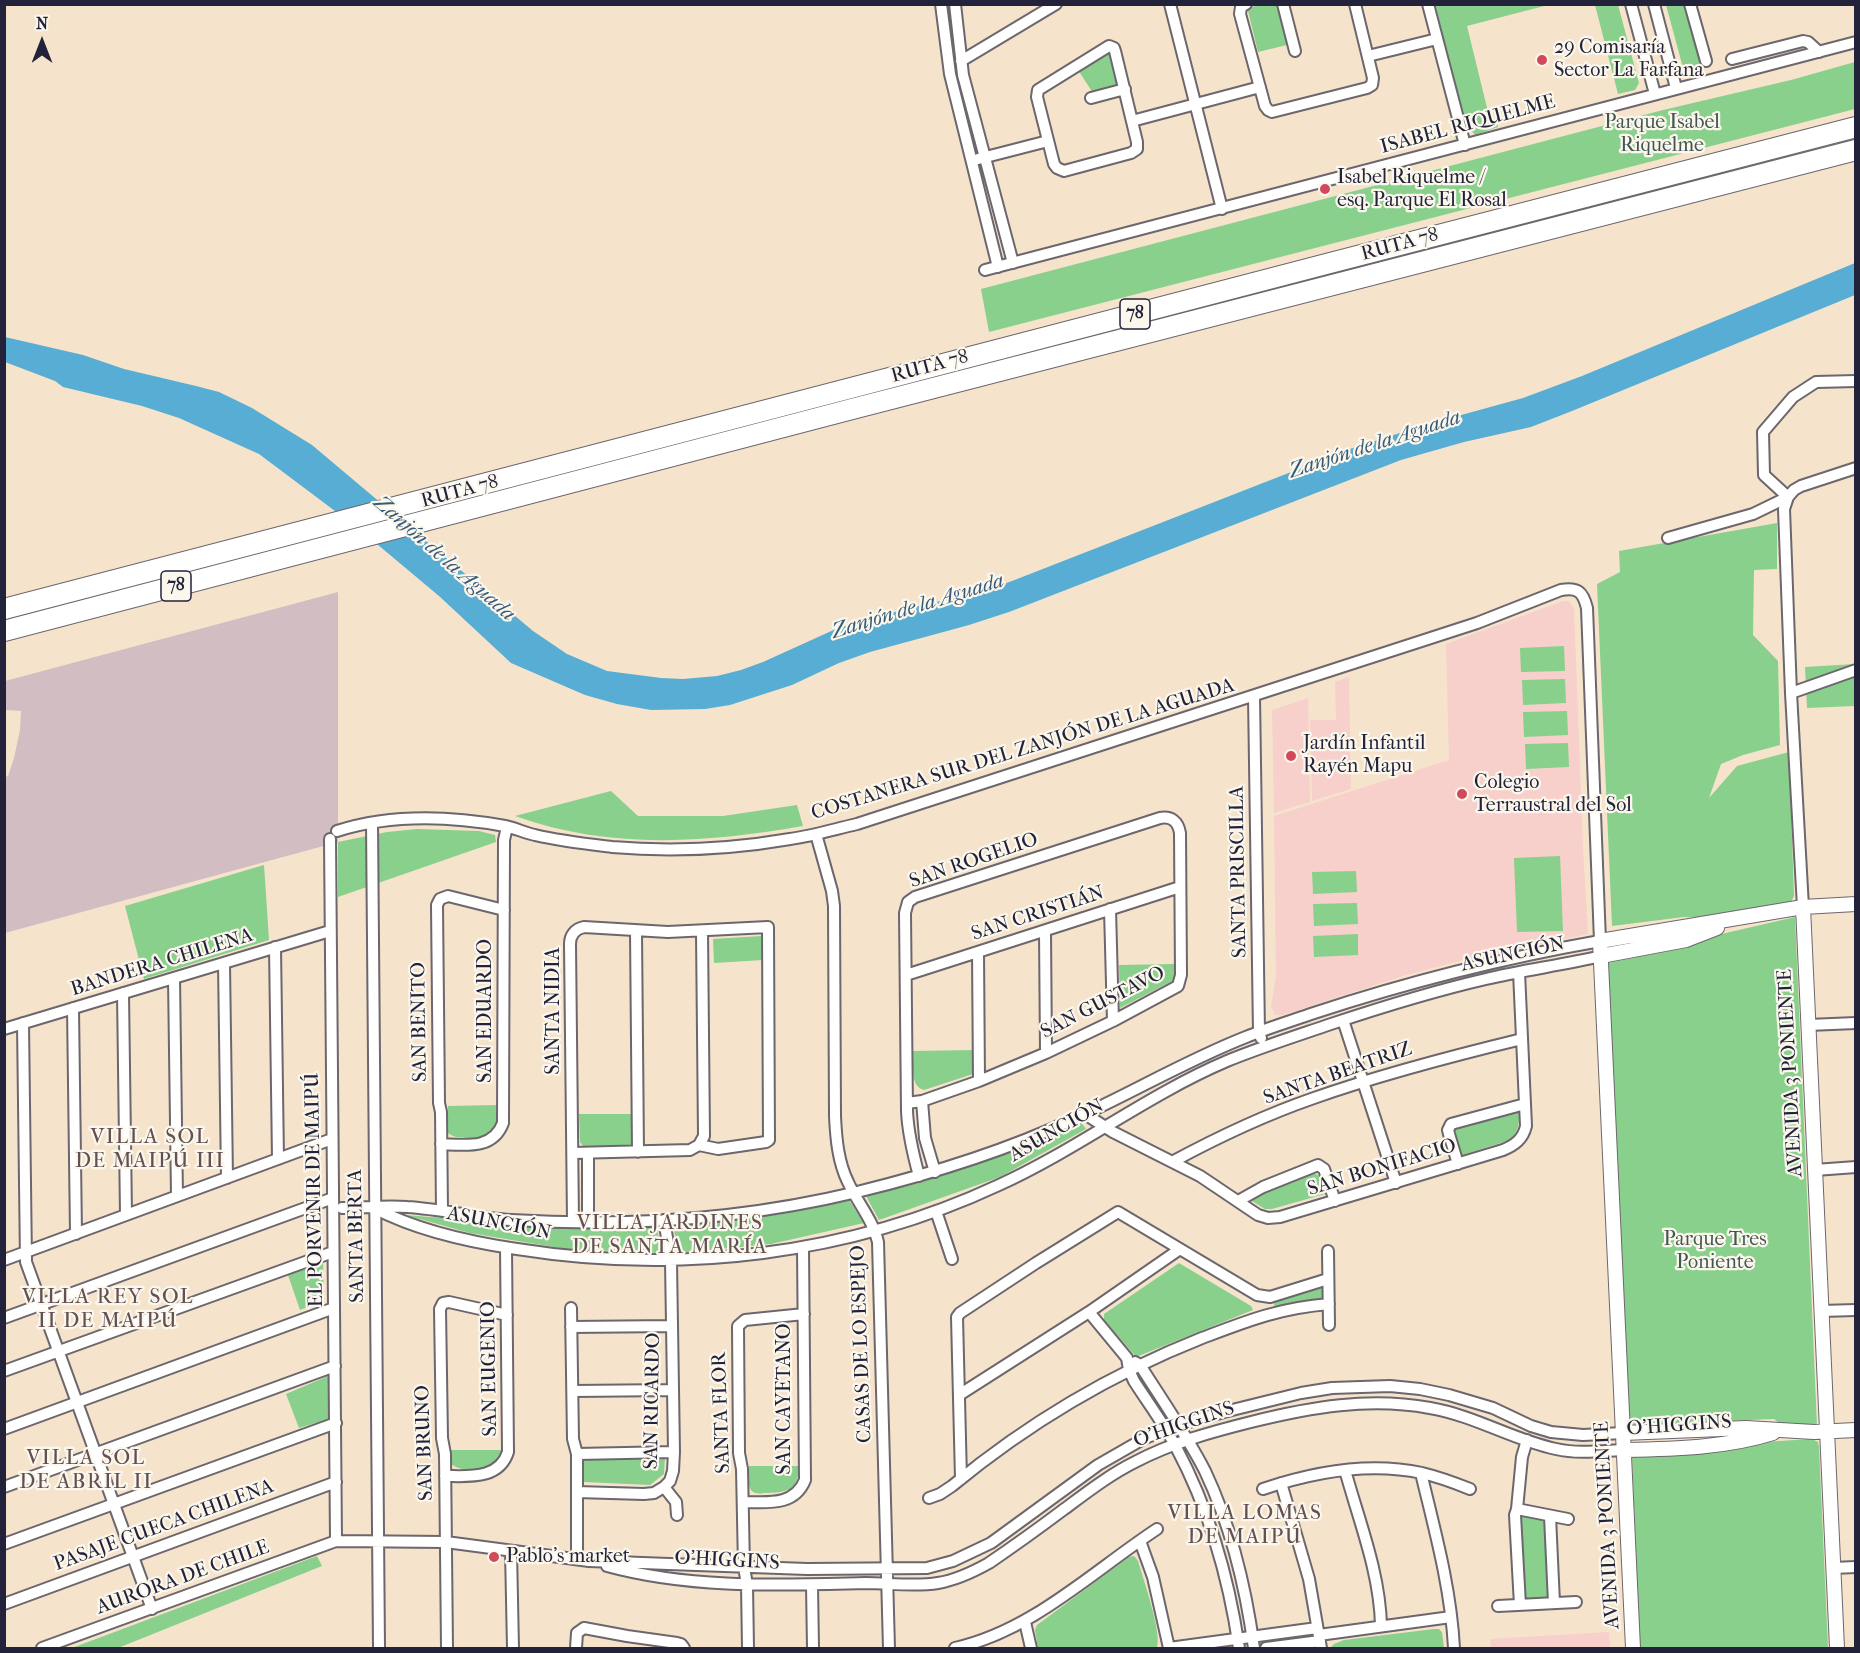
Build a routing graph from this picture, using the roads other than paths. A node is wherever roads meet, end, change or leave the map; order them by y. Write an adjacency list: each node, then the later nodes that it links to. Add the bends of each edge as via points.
1 (941, 4): 32 (street, via 950,74)
2 (955, 4): 18 (street)
3 (1056, 4): 18 (street)
4 (1170, 4): 25 (street)
5 (1246, 4): 20 (street, via 1240,11)
6 (1283, 4): 14 (street)
7 (1355, 4): 16 (street)
8 (1428, 4): 12 (street)
9 (1631, 4): 23 (street)
10 (1654, 4): 21 (street)
11 (1690, 4): 19 (street)
12 (1437, 39): 16 (street); 29 (street)
13 (1856, 42): 15 (street, ISABEL RIQUELME)
14 (1295, 51)
15 (1819, 52): 17 (street, via 1803,41); 21 (street, ISABEL RIQUELME)
16 (1368, 56): 20 (street, via 1374,80 1369,88 1272,112 1264,106)
17 (1732, 59)
18 (961, 61): 31 (street)
19 (1706, 61)
20 (1260, 87): 25 (street)
21 (1676, 88): 23 (street, ISABEL RIQUELME)
22 (1125, 89): 24 (street); 26 (street); 28 (street, via 1111,46 1041,87 1037,94)
23 (1655, 94): 29 (street, ISABEL RIQUELME)
24 (1091, 98)
25 (1196, 104): 26 (street); 33 (street)
26 (1132, 121): 28 (street, via 1138,144 1133,152 1064,171 1055,166)
27 (1856, 128): 42 (highway, RUTA 78 / 78)
28 (1048, 141): 31 (street)
29 (1465, 145): 33 (street, ISABEL RIQUELME)
30 (1856, 150): 43 (highway, RUTA 78 / 78)
31 (984, 157): 32 (street); 34 (street)
32 (972, 161): 35 (street)
33 (1222, 209): 34 (street, ISABEL RIQUELME)
34 (1013, 263): 35 (street, ISABEL RIQUELME)
35 (998, 267): 36 (street, ISABEL RIQUELME)
36 (985, 270)
37 (1856, 381): 39 (street, via 1816,382 1793,397 1763,432 1764,475)
38 (1856, 468): 39 (street, via 1801,486)
39 (1788, 497): 40 (street, via 1753,514); 45 (street, AVENIDA 3 PONIENTE, via 1784,509)
40 (1668, 538)
41 (1587, 608): 46 (street, COSTANERA SUR DEL ZANJÓN DE LA AGUADA, via 1578,590 1561,590 1478,623); 62 (street, AVENIDA 3 PONIENTE)
42 (4, 609)
43 (4, 631)
44 (1856, 670): 45 (street)
45 (1791, 693): 54 (street, AVENIDA 3 PONIENTE)
46 (1254, 696): 50 (street, COSTANERA SUR DEL ZANJÓN DE LA AGUADA); 78 (street, SANTA PRISCILLA)
47 (1174, 821): 52 (street, SAN GUSTAVO, via 1179,830); 68 (street, SAN ROGELIO, via 1160,818 915,897 905,909)
48 (372, 823): 49 (street, COSTANERA SUR DEL ZANJÓN DE LA AGUADA, via 440,818); 51 (street, COSTANERA SUR DEL ZANJÓN DE LA AGUADA); 110 (street, SANTA BERTA)
49 (507, 827): 50 (street, COSTANERA SUR DEL ZANJÓN DE LA AGUADA, via 573,842 665,849 734,846); 56 (street, SAN EDUARDO)
50 (816, 834): 104 (street, CASAS DE LO ESPEJO, via 834,906 837,1138 843,1170)
51 (334, 835): 58 (street, EL PORVENIR DE MAIPÚ)
52 (1180, 886): 55 (street, SAN CRISTIÁN); 73 (street, SAN GUSTAVO, via 1180,984)
53 (1856, 904): 54 (street, ASUNCIÓN)
54 (1803, 908): 57 (street, ASUNCIÓN); 76 (street, AVENIDA 3 PONIENTE)
55 (1110, 909): 60 (street, SAN CRISTIÁN); 73 (street)
56 (504, 910): 90 (street, SAN EDUARDO, via 503,1123 485,1143); 90 (street, SAN BENITO, via 448,896 437,905)
57 (1744, 917): 62 (street, ASUNCIÓN); 65 (street, ASUNCIÓN, via 1686,940)
58 (330, 931): 63 (street, BANDERA CHILENA); 89 (street, EL PORVENIR DE MAIPÚ)
59 (636, 931): 61 (street, SANTA NIDIA); 92 (street); 93 (street, SANTA NIDIA, via 584,927 575,931 570,940)
60 (1045, 931): 64 (street, SAN CRISTIÁN); 81 (street)
61 (702, 932): 91 (street, via 704,1136); 91 (street, SANTA NIDIA, via 768,927 769,1140 718,1149)
62 (1600, 941): 65 (street, AVENIDA 3 PONIENTE); 78 (street, ASUNCIÓN, via 1427,979)
63 (275, 947): 66 (street, BANDERA CHILENA); 95 (street)
64 (978, 952): 68 (street, SAN CRISTIÁN); 82 (street)
65 (1601, 956): 67 (street, ASUNCIÓN); 161 (street, AVENIDA 3 PONIENTE)
66 (224, 963): 69 (street, BANDERA CHILENA); 102 (street)
67 (1520, 972): 72 (street, ASUNCIÓN); 79 (street, SAN BONIFACIO)
68 (906, 975): 85 (street, SAN ROGELIO)
69 (174, 978): 70 (street, BANDERA CHILENA); 105 (street)
70 (123, 993): 71 (street, BANDERA CHILENA); 113 (street)
71 (74, 1008): 74 (street, BANDERA CHILENA); 118 (street)
72 (1343, 1020): 80 (street, ASUNCIÓN); 83 (street)
73 (1113, 1021): 81 (street, SAN GUSTAVO)
74 (23, 1023): 77 (street, BANDERA CHILENA); 124 (street)
75 (1856, 1023): 76 (street)
76 (1808, 1025): 99 (street, AVENIDA 3 PONIENTE)
77 (4, 1029)
78 (1259, 1032): 80 (street, SANTA PRISCILLA); 87 (street, ASUNCIÓN)
79 (1522, 1039): 83 (street, SANTA BEATRIZ); 86 (street, SAN BONIFACIO)
80 (1264, 1047): 88 (street, ASUNCIÓN, via 1186,1080)
81 (1046, 1053): 82 (street, SAN GUSTAVO)
82 (980, 1081): 84 (street, SAN GUSTAVO)
83 (1363, 1082): 96 (street, SANTA BEATRIZ, via 1256,1121); 103 (street)
84 (922, 1101): 85 (street); 100 (street, via 925,1138)
85 (907, 1103): 101 (street, SAN ROGELIO, via 910,1140)
86 (1525, 1104): 97 (street, SAN BONIFACIO, via 1525,1131 1515,1145); 97 (street, via 1451,1124 1449,1134)
87 (1085, 1114): 88 (street, SAN BONIFACIO); 100 (street, ASUNCIÓN)
88 (1105, 1127): 96 (street, SAN BONIFACIO); 112 (street, ASUNCIÓN, via 1023,1174)
89 (332, 1139): 95 (street); 106 (street, EL PORVENIR DE MAIPÚ)
90 (441, 1144): 111 (street, SAN BENITO)
91 (699, 1145): 92 (street, via 690,1150)
92 (638, 1152): 94 (street)
93 (573, 1153): 94 (street); 115 (street, SANTA NIDIA)
94 (588, 1153): 116 (street)
95 (278, 1159): 102 (street)
96 (1172, 1162): 107 (street, SAN BONIFACIO)
97 (1458, 1164): 103 (street, SAN BONIFACIO)
98 (1856, 1167): 99 (street)
99 (1815, 1170): 135 (street, AVENIDA 3 PONIENTE)
100 (935, 1172): 101 (street, ASUNCIÓN)
101 (920, 1176): 104 (street, ASUNCIÓN)
102 (227, 1178): 105 (street)
103 (1396, 1183): 108 (street, SAN BONIFACIO)
104 (853, 1193): 114 (street, ASUNCIÓN, via 766,1209); 117 (street, CASAS DE LO ESPEJO)
105 (177, 1196): 113 (street)
106 (333, 1198): 123 (street, EL PORVENIR DE MAIPÚ); 130 (street)
107 (1238, 1201): 108 (street, SAN BONIFACIO, via 1258,1215 1273,1219); 108 (street, via 1318,1164 1324,1169)
108 (1335, 1201)
109 (342, 1208): 110 (street, ASUNCIÓN)
110 (374, 1208): 111 (street, ASUNCIÓN, via 402,1206); 120 (street, ASUNCIÓN, via 430,1230); 190 (street, SANTA BERTA)
111 (442, 1211): 115 (street, ASUNCIÓN, via 510,1220)
112 (936, 1211): 117 (street, ASUNCIÓN); 125 (street)
113 (126, 1215): 118 (street)
114 (664, 1220): 116 (street, ASUNCIÓN); 127 (street, SAN RICARDO)
115 (573, 1221): 116 (street, ASUNCIÓN)
116 (588, 1221)
117 (874, 1230): 119 (street, ASUNCIÓN); 199 (street, CASAS DE LO ESPEJO, via 879,1246)
118 (76, 1233): 124 (street)
119 (803, 1247): 127 (street, ASUNCIÓN, via 733,1257); 138 (street, SAN CAYETANO)
120 (506, 1248): 127 (street, ASUNCIÓN, via 598,1259); 137 (street, SAN EUGENIO)
121 (1180, 1249): 129 (street); 136 (street); 152 (street, via 1118,1212 1026,1269 957,1317)
122 (1328, 1251): 128 (street)
123 (333, 1252): 132 (street, EL PORVENIR DE MAIPÚ); 144 (street)
124 (25, 1253): 126 (street); 130 (street)
125 (952, 1259)
126 (4, 1260)
127 (671, 1260): 142 (street, SAN RICARDO)
128 (1328, 1279): 129 (street); 131 (street)
129 (1264, 1297): 139 (street)
130 (40, 1304): 140 (street); 144 (street)
131 (1329, 1304): 139 (street); 141 (street)
132 (334, 1308): 147 (street, EL PORVENIR DE MAIPÚ); 153 (street)
133 (571, 1308): 143 (street)
134 (1856, 1310): 135 (street)
135 (1821, 1311): 160 (street, AVENIDA 3 PONIENTE)
136 (1089, 1312): 145 (street); 152 (street)
137 (507, 1314): 171 (street, SAN EUGENIO, via 507,1457 489,1473); 171 (street, SAN BRUNO, via 449,1302 441,1306)
138 (804, 1314): 181 (street, SAN CAYETANO, via 804,1480 795,1494 784,1500); 181 (street, SANTA FLOR, via 745,1320 738,1326)
139 (1266, 1314): 146 (street)
140 (4, 1318)
141 (1329, 1325)
142 (672, 1326): 143 (street); 150 (street, SAN RICARDO)
143 (571, 1327): 151 (street)
144 (57, 1351): 149 (street); 153 (street)
145 (1127, 1358): 146 (street); 148 (street)
146 (1140, 1365): 148 (street); 155 (street)
147 (335, 1366): 154 (street, EL PORVENIR DE MAIPÚ); 167 (street)
148 (1129, 1370): 157 (street); 172 (street, via 1066,1404)
149 (4, 1371)
150 (673, 1390): 151 (street); 166 (street, SAN RICARDO)
151 (573, 1391): 168 (street, via 573,1439)
152 (959, 1395): 172 (street)
153 (76, 1402): 156 (street); 167 (street)
154 (336, 1423): 173 (street, EL PORVENIR DE MAIPÚ); 182 (street)
155 (1178, 1425): 157 (street, O'HIGGINS); 161 (street, O'HIGGINS, via 1301,1393 1376,1386 1449,1395 1551,1432); 162 (street)
156 (4, 1429)
157 (1165, 1429): 164 (street); 199 (street, O'HIGGINS, via 1109,1457 979,1549 927,1568)
158 (1781, 1430): 160 (street, O'HIGGINS); 161 (street, O'HIGGINS); 165 (street, O'HIGGINS, via 1752,1440)
159 (1856, 1430): 160 (street, O'HIGGINS)
160 (1827, 1431): 200 (street, AVENIDA 3 PONIENTE)
161 (1623, 1433): 165 (street, AVENIDA 3 PONIENTE)
162 (1187, 1440): 163 (street, O'HIGGINS, via 1300,1410 1363,1402 1447,1411); 164 (street, O'HIGGINS); 214 (street, via 1205,1472 1231,1542 1245,1592)
163 (1527, 1440): 165 (street, O'HIGGINS, via 1568,1451); 183 (street)
164 (1174, 1444): 201 (street, O'HIGGINS, via 1123,1469 980,1568 941,1583); 215 (street, via 1218,1549)
165 (1624, 1450): 230 (street, AVENIDA 3 PONIENTE)
166 (674, 1452): 168 (street); 176 (street, SAN RICARDO, via 673,1471)
167 (95, 1454): 175 (street); 182 (street)
168 (577, 1454): 179 (street)
169 (1345, 1470): 170 (street); 174 (street); 212 (street, via 1374,1574)
170 (1421, 1473): 178 (street); 210 (street)
171 (445, 1476): 191 (street, SAN BRUNO)
172 (961, 1479): 180 (street)
173 (336, 1482): 189 (street, EL PORVENIR DE MAIPÚ); 194 (street, PASAJE CUECA CHILENA)
174 (1281, 1483): 177 (street); 213 (street, via 1309,1579)
175 (4, 1487)
176 (664, 1487): 179 (street, SAN RICARDO, via 644,1494); 184 (street, via 676,1502)
177 (1263, 1489)
178 (1470, 1490)
179 (577, 1492): 195 (street)
180 (929, 1498)
181 (742, 1502): 197 (street, SANTA FLOR)
182 (113, 1504): 192 (street); 194 (street)
183 (1517, 1509): 185 (street); 207 (street)
184 (677, 1515)
185 (1550, 1516): 186 (street); 205 (street)
186 (1568, 1519)
187 (1157, 1529): 188 (street)
188 (1140, 1540): 211 (street); 227 (street)
189 (336, 1541): 190 (street, O'HIGGINS); 209 (street, AURORA DE CHILE)
190 (377, 1541): 191 (street, O'HIGGINS); 217 (street, SANTA BERTA)
191 (446, 1542): 193 (street, O'HIGGINS); 218 (street, SAN BRUNO)
192 (4, 1544)
193 (511, 1551): 195 (street, O'HIGGINS); 219 (street)
194 (133, 1557): 206 (street, PASAJE CUECA CHILENA); 209 (street)
195 (577, 1559): 196 (street, O'HIGGINS)
196 (590, 1560): 197 (street, O'HIGGINS); 202 (street, O'HIGGINS, via 635,1573)
197 (744, 1567): 199 (street, O'HIGGINS); 202 (street, SANTA FLOR)
198 (1856, 1567): 200 (street)
199 (887, 1568): 201 (street, CASAS DE LO ESPEJO)
200 (1833, 1568): 231 (street, AVENIDA 3 PONIENTE)
201 (888, 1584): 203 (street, O'HIGGINS); 224 (street, CASAS DE LO ESPEJO)
202 (747, 1585): 203 (street, O'HIGGINS); 222 (street, SANTA FLOR)
203 (812, 1585): 223 (street)
204 (1576, 1602): 205 (street)
205 (1554, 1603): 207 (street)
206 (4, 1604)
207 (1520, 1605): 208 (street)
208 (1498, 1606)
209 (152, 1609): 216 (street, AURORA DE CHILE)
210 (1451, 1617): 212 (street); 229 (street)
211 (1025, 1622): 225 (street); 226 (street)
212 (1381, 1626): 213 (street)
213 (1319, 1638): 214 (street); 228 (street)
214 (1253, 1643): 215 (street)
215 (1238, 1644): 227 (street)
216 (42, 1648)
217 (379, 1648)
218 (447, 1648)
219 (513, 1648)
220 (576, 1648): 221 (street, via 577,1633 584,1628 677,1643)
221 (684, 1648)
222 (748, 1648)
223 (813, 1648)
224 (889, 1648)
225 (960, 1648)
226 (1031, 1648)
227 (1169, 1648)
228 (1266, 1648)
229 (1454, 1648)
230 (1633, 1648)
231 (1837, 1648)

